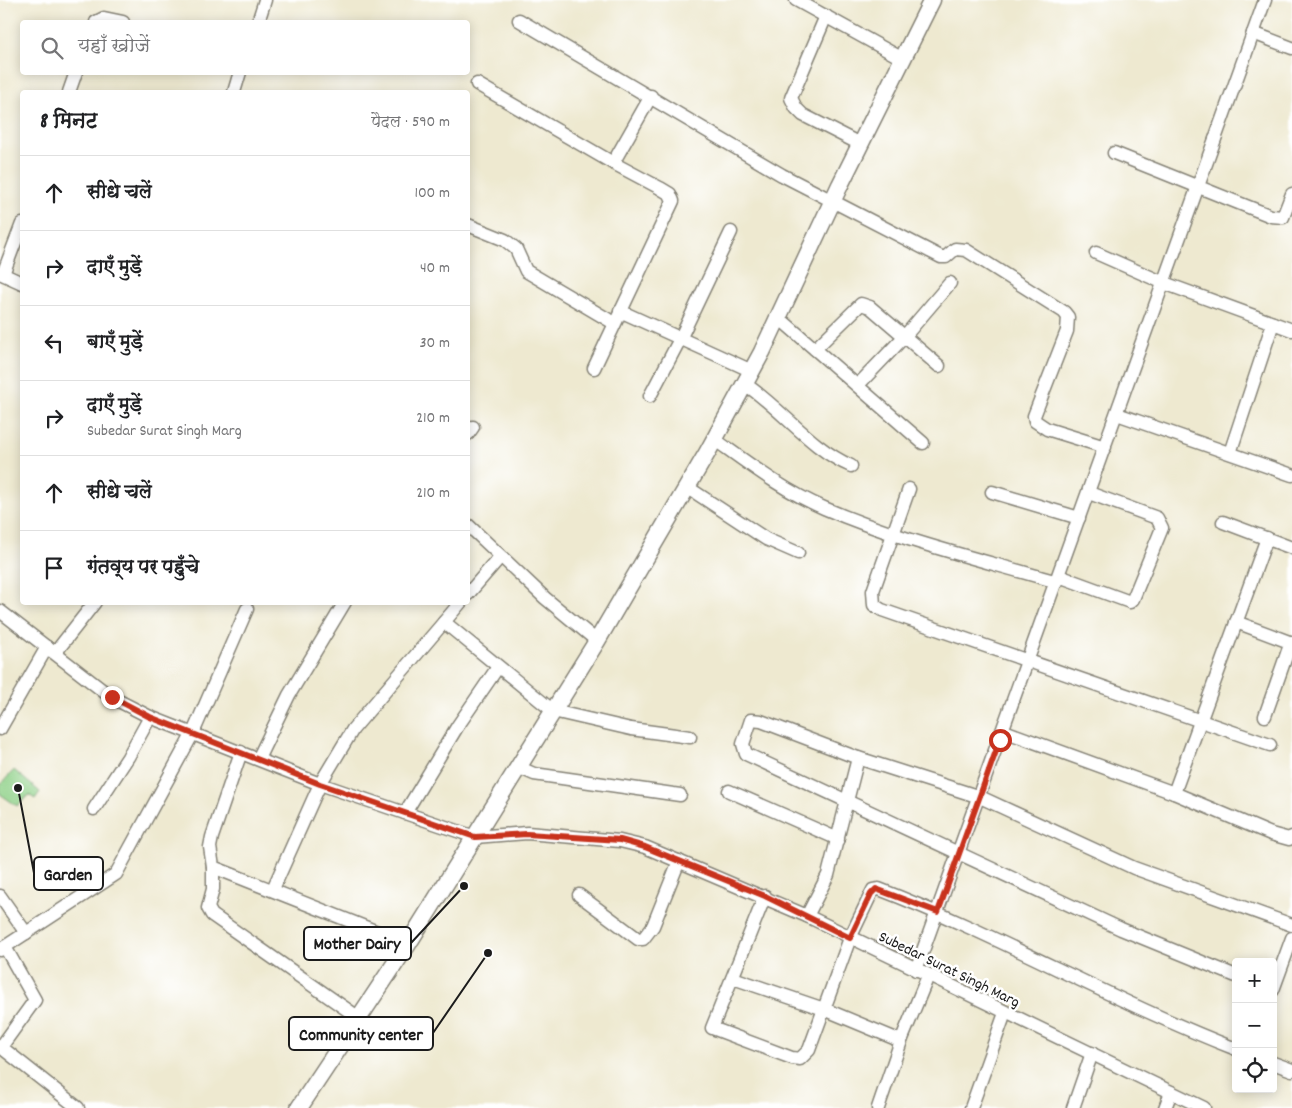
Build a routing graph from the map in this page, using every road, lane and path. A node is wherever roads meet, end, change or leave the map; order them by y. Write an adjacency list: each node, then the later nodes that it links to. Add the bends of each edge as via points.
1 (265, 0): 8 (street)
2 (796, 0): 5 (street)
3 (932, 0): 12 (street)
4 (1265, 0): 10 (street)
5 (826, 16): 12 (street); 19 (street, via 792,98 803,115)
6 (100, 20): 7 (street)
7 (114, 20)
8 (259, 20)
9 (519, 20): 18 (street)
10 (1253, 33): 11 (street); 22 (street)
11 (1292, 48)
12 (903, 59): 19 (street)
13 (75, 75): 16 (street)
14 (239, 75): 17 (street)
15 (477, 84): 21 (street)
16 (71, 90)
17 (235, 90)
18 (651, 96): 21 (street); 24 (street, via 782,175)
19 (860, 144): 24 (street)
20 (1114, 153): 22 (street)
21 (613, 163): 33 (street, via 670,194 673,201)
22 (1198, 186): 23 (street, via 1271,216 1283,217); 31 (street)
23 (1292, 196)
24 (833, 201): 34 (street); 49 (street, via 940,256 946,257 955,249 966,250 1064,312 1068,317 1067,331 1034,416 1035,421 1046,429)
25 (470, 226): 35 (street, via 505,240 516,249 526,270)
26 (20, 229): 29 (street)
27 (732, 232): 39 (street)
28 (1096, 253): 31 (street)
29 (1, 274): 30 (street)
30 (20, 282)
31 (1164, 283): 36 (street); 46 (street)
32 (950, 284): 38 (street)
33 (620, 311): 35 (street); 39 (street)
34 (778, 317): 40 (street); 43 (street)
35 (614, 323): 42 (street)
36 (1273, 323): 37 (street); 50 (street)
37 (1292, 330)
38 (904, 336): 40 (street, via 870,307 861,304); 41 (street); 44 (street)
39 (680, 339): 43 (street); 45 (street)
40 (815, 349): 44 (street)
41 (939, 366)
42 (594, 368)
43 (748, 377): 47 (street); 51 (street, via 818,446)
44 (858, 385): 48 (street)
45 (650, 396)
46 (1117, 414): 49 (street); 50 (street)
47 (714, 439): 53 (street); 60 (street, via 766,477 823,508)
48 (923, 443)
49 (1105, 447): 56 (street)
50 (1230, 453): 52 (street)
51 (851, 466)
52 (1292, 475)
53 (687, 487): 63 (street, via 766,539); 74 (street)
54 (909, 489): 60 (street)
55 (992, 492): 57 (street)
56 (1089, 493): 57 (street); 65 (street, via 1157,518 1162,528 1130,602)
57 (1079, 518): 65 (street)
58 (1224, 522): 61 (street)
59 (470, 527): 64 (street)
60 (892, 534): 65 (street); 77 (street, via 872,591 874,605)
61 (1267, 538): 62 (street); 73 (street)
62 (1292, 548)
63 (798, 553)
64 (500, 556): 66 (street); 74 (street)
65 (1058, 579): 77 (street)
66 (470, 592)
67 (92, 605): 76 (street)
68 (343, 605): 90 (street, via 289,695)
69 (458, 605): 72 (street)
70 (247, 609): 85 (street)
71 (0, 610): 76 (street)
72 (444, 622): 78 (street); 92 (street, via 353,729)
73 (1236, 622): 75 (street); 82 (street)
74 (597, 641): 79 (street)
75 (1291, 643): 80 (street)
76 (51, 650): 81 (street, via 112,697); 83 (street)
77 (1029, 661): 82 (street); 84 (street)
78 (498, 667): 79 (street); 99 (street)
79 (553, 711): 86 (street, via 631,729); 91 (street)
80 (1266, 716)
81 (150, 717): 85 (street); 98 (street)
82 (1200, 721): 87 (street); 94 (street)
83 (0, 729)
84 (1004, 730): 94 (street); 96 (street)
85 (192, 733): 88 (street); 113 (street, via 116,874)
86 (690, 737)
87 (1270, 745)
88 (240, 752): 90 (street); 105 (street, via 212,837 210,847)
89 (858, 758): 96 (street); 97 (street); 97 (street, via 754,719 750,720 743,744 746,754)
90 (258, 759): 92 (street)
91 (518, 766): 95 (street, via 534,774); 100 (street)
92 (320, 784): 99 (street); 106 (street)
93 (729, 791): 102 (street)
94 (1174, 793): 101 (street, via 1271,834)
95 (680, 795)
96 (980, 797): 103 (street); 112 (street, via 1134,868)
97 (848, 803): 102 (street); 103 (street)
98 (94, 809)
99 (405, 813): 100 (street)
100 (475, 837): 104 (street, Subedar Surat Singh Marg, via 527,834 620,840); 116 (street)
101 (1292, 837)
102 (838, 839): 111 (street, via 828,875)
103 (959, 854): 110 (street); 120 (street, via 1121,929)
104 (679, 861): 107 (street, via 656,919 643,939 638,939); 109 (street, Subedar Surat Singh Marg)
105 (214, 867): 106 (street); 126 (street, via 208,908 212,915)
106 (273, 890): 116 (street)
107 (579, 895)
108 (0, 896): 113 (street)
109 (765, 896): 111 (street, Subedar Surat Singh Marg); 122 (street)
110 (938, 912): 114 (street, via 876,889); 119 (street); 128 (street, via 1181,1028)
111 (808, 916): 114 (street, Subedar Surat Singh Marg)
112 (1292, 925)
113 (26, 933): 117 (street)
114 (850, 938): 119 (street, Subedar Surat Singh Marg); 124 (street)
115 (1292, 938): 118 (street)
116 (408, 944): 126 (street)
117 (3, 949): 133 (street, via 36,1000 1,1047)
118 (1288, 961): 123 (street)
119 (916, 970): 121 (street, Subedar Surat Singh Marg)
120 (1232, 974)
121 (928, 976): 125 (street, Subedar Surat Singh Marg); 127 (street)
122 (733, 978): 124 (street); 124 (street, via 712,1028 792,1058 800,1058 809,1050)
123 (1277, 982)
124 (824, 1009): 127 (street)
125 (1005, 1013): 129 (street, Subedar Surat Singh Marg); 136 (street)
126 (359, 1018): 134 (street)
127 (901, 1041): 135 (street)
128 (1233, 1048)
129 (1092, 1053): 132 (street, Subedar Surat Singh Marg); 137 (street)
130 (1277, 1064): 131 (street)
131 (1292, 1070)
132 (1171, 1092): 138 (street); 139 (street, Subedar Surat Singh Marg)
133 (78, 1108)
134 (299, 1108)
135 (878, 1108)
136 (971, 1108)
137 (1073, 1108)
138 (1165, 1108)
139 (1204, 1108)

